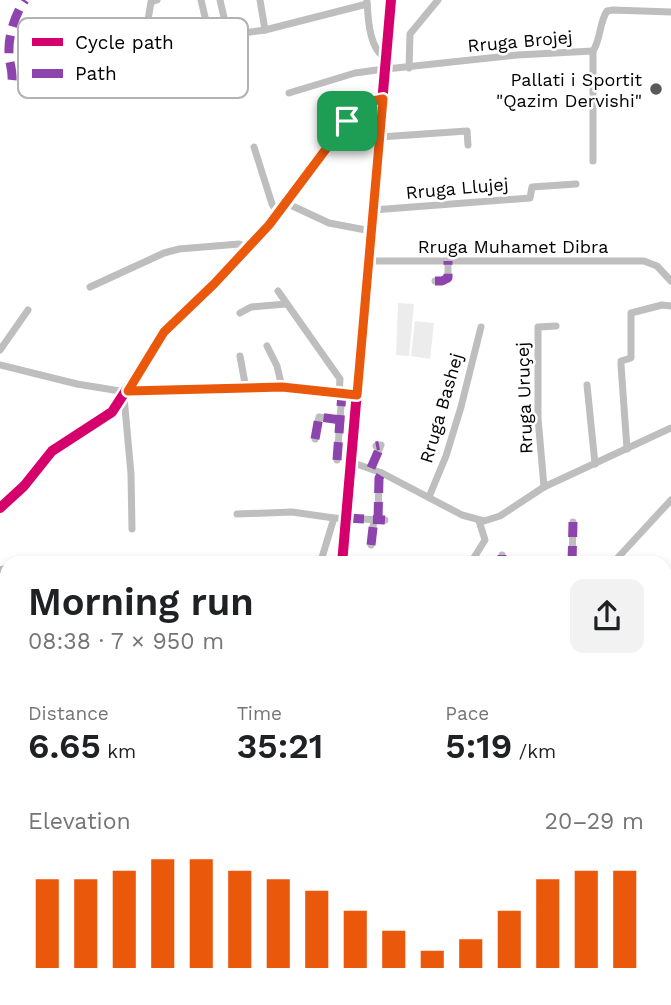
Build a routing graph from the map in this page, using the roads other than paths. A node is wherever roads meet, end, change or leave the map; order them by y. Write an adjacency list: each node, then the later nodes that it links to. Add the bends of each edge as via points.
1 (157, 0): 9 (street, via 151,2)
2 (201, 0): 10 (street)
3 (220, 0): 11 (street)
4 (260, 0): 12 (street)
5 (391, 0): 15 (main road)
6 (438, 0): 16 (street, via 410,33)
7 (367, 2): 12 (street); 15 (street, via 376,49)
8 (671, 12): 14 (street, Rruga Brojej, via 607,11)
9 (148, 18)
10 (205, 18)
11 (224, 18)
12 (265, 30): 13 (street)
13 (248, 33)
14 (593, 51): 16 (street, Rruga Brojej); 23 (street)
15 (386, 58): 17 (main road)
16 (409, 68): 17 (street, Rruga Brojej)
17 (385, 70): 18 (street, Rruga Brojej, via 355,73); 19 (main road)
18 (289, 93)
19 (383, 99): 20 (main road); 25 (street, via 368,102 347,121)
20 (380, 137): 21 (street, via 467,131); 26 (main road)
21 (468, 145)
22 (254, 147): 27 (street)
23 (593, 161)
24 (576, 184): 26 (street, Rruga Llujej, via 532,187 531,197 524,198)
25 (286, 203): 27 (street); 28 (street, via 329,223)
26 (373, 211): 28 (main road)
27 (278, 213): 29 (street)
28 (371, 231): 30 (main road)
29 (246, 247): 34 (street, via 179,249); 49 (street, via 164,332)
30 (369, 261): 31 (street, Rruga Muhamet Dibra); 51 (main road)
31 (448, 261): 32 (street, via 447,278); 33 (street, Rruga Muhamet Dibra, via 644,261 657,266)
32 (435, 281)
33 (671, 281)
34 (90, 287)
35 (278, 291): 36 (street)
36 (286, 304): 39 (street, via 251,307); 50 (street, via 340,379)
37 (671, 306): 56 (street, via 631,313 631,358 621,361)
38 (28, 310): 43 (street)
39 (240, 313)
40 (556, 326): 62 (street, Rruga Uruçej, via 538,327)
41 (481, 327): 63 (street, Rruga Bashej, via 461,407)
42 (267, 346): 47 (street)
43 (0, 350)
44 (240, 356): 48 (street)
45 (0, 365): 49 (street)
46 (587, 385): 59 (street)
47 (282, 387): 48 (street); 50 (street)
48 (246, 389): 49 (street)
49 (126, 393): 65 (street, via 103,420 52,451); 72 (street)
50 (341, 393): 51 (street); 52 (street)
51 (357, 395): 58 (main road)
52 (341, 420): 54 (street, via 319,417); 57 (street)
53 (671, 428): 56 (street)
54 (315, 439)
55 (376, 446): 60 (street, via 381,446)
56 (627, 449): 59 (street)
57 (337, 460)
58 (351, 462): 60 (street); 68 (main road)
59 (595, 464): 62 (street)
60 (370, 468): 61 (street)
61 (382, 473): 63 (street); 69 (street)
62 (544, 487): 70 (street, via 491,521)
63 (429, 497): 70 (street)
64 (671, 500): 78 (street)
65 (0, 508)
66 (237, 514): 67 (street, via 292,512)
67 (334, 518): 68 (street); 74 (street)
68 (346, 518): 69 (street); 75 (main road)
69 (379, 520): 73 (street)
70 (479, 522): 76 (street, via 485,540)
71 (573, 522): 77 (street)
72 (132, 529)
73 (371, 545)
74 (322, 556)
75 (343, 556)
76 (475, 556)
77 (571, 556)
78 (619, 556)

